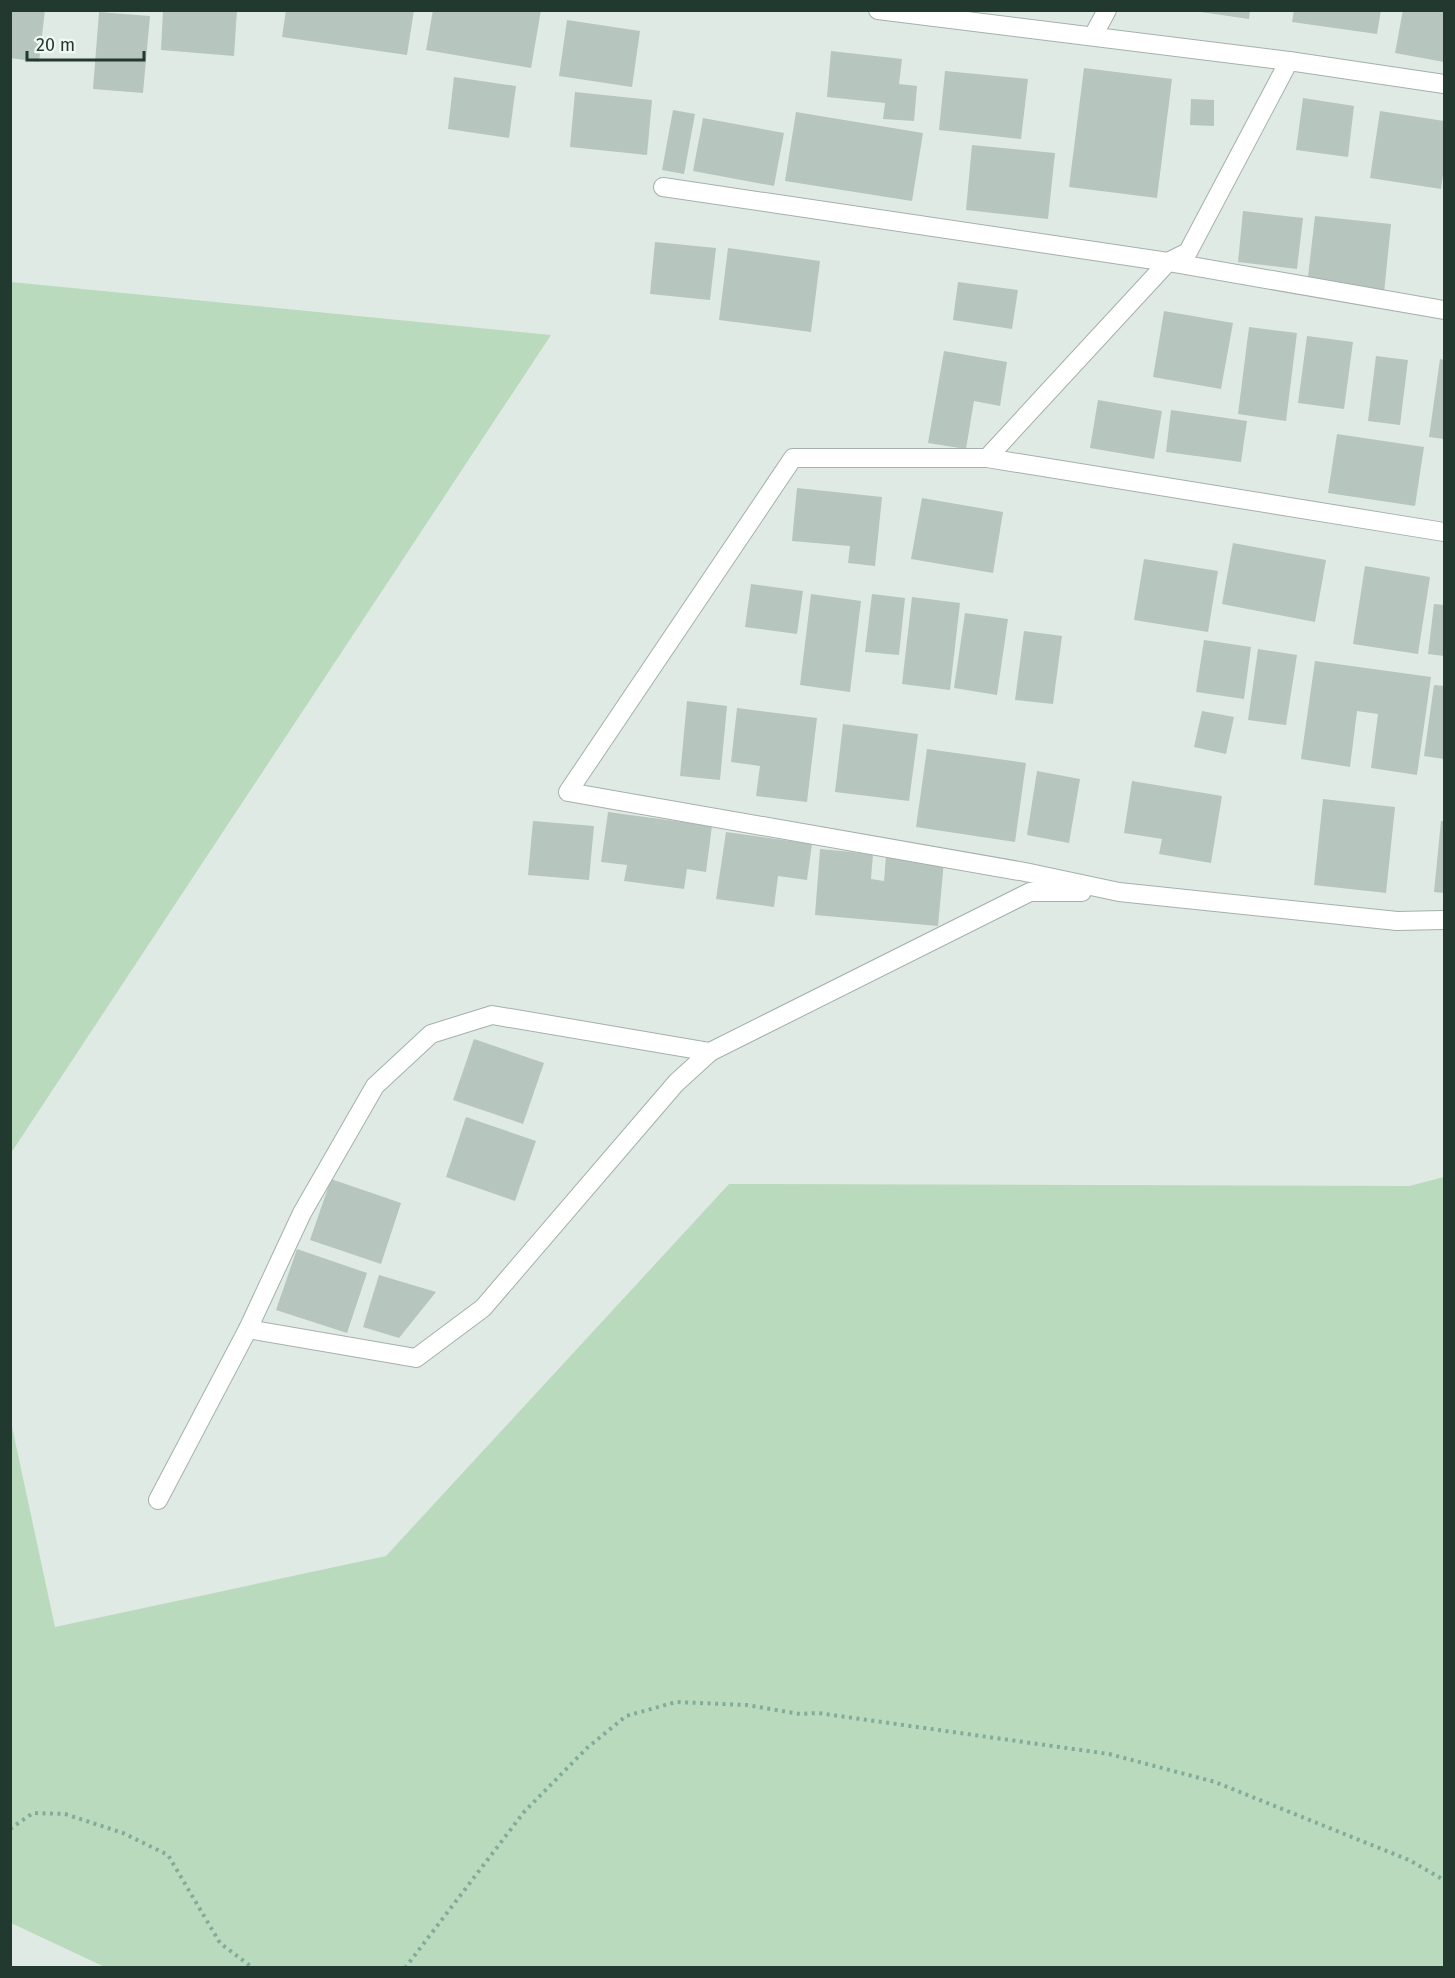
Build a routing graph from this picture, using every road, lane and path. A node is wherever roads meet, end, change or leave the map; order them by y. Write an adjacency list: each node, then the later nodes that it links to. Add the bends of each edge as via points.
1 (878, 10): 3 (street)
2 (1107, 10): 3 (street)
3 (1093, 36): 4 (street)
4 (1289, 61): 5 (street); 7 (street, via 1188,252)
5 (1444, 84)
6 (663, 187): 7 (street)
7 (1168, 262): 8 (street); 9 (street)
8 (1444, 310)
9 (987, 458): 10 (street); 11 (street, via 793,458 568,792)
10 (1444, 532)
11 (1119, 892): 12 (street, via 1397,921); 13 (street, via 1030,892)
12 (1444, 920)
13 (710, 1052): 14 (street, via 676,1083 483,1308 416,1358); 14 (street, via 492,1015 431,1034 375,1086 302,1213)
14 (248, 1329): 15 (street)
15 (158, 1500)
16 (10, 1829): 18 (path, via 33,1812 65,1814 123,1833 168,1855 219,1943)
17 (1444, 1880): 19 (path, via 1409,1860 1215,1782 1109,1754 818,1713 676,1702 626,1716 587,1748 524,1812)
18 (253, 1968)
19 (405, 1968)

